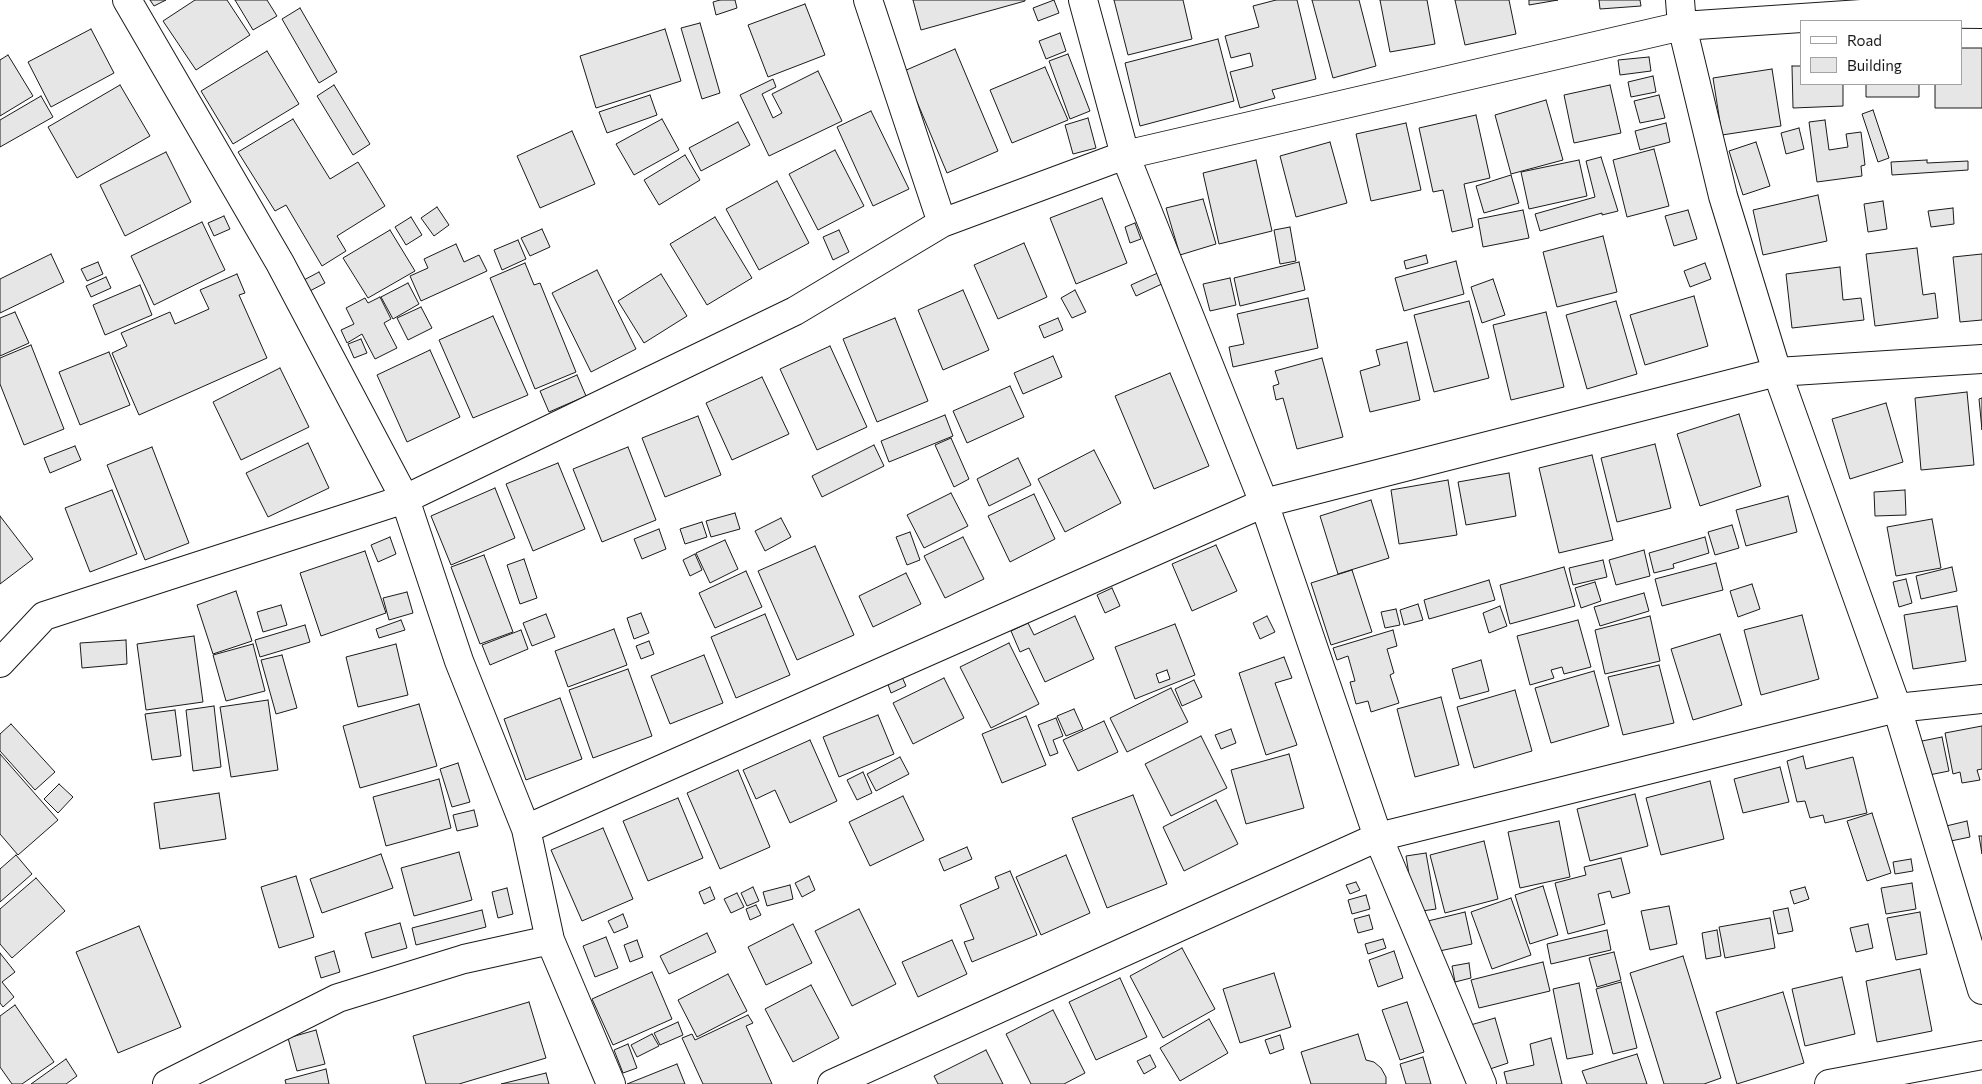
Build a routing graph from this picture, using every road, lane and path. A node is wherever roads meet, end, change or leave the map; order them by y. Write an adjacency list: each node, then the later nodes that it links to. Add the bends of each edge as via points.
1 (127, 0): 10 (street, via 280,263)
2 (868, 0): 7 (street)
3 (1083, 0): 6 (street)
4 (1681, 13): 5 (street); 6 (street); 9 (street, via 1723,196)
5 (1982, 14)
6 (1125, 155): 7 (street); 11 (street)
7 (942, 223): 10 (street, via 795,311)
8 (1982, 358): 9 (street)
9 (1776, 372): 11 (street); 14 (street)
10 (405, 499): 12 (street, via 44,616); 15 (street, via 459,661)
11 (1264, 503): 15 (street); 16 (street)
12 (0, 662)
13 (1982, 699): 14 (street)
14 (1897, 708): 16 (street); 18 (street)
15 (526, 829): 17 (street)
16 (1378, 837): 22 (street); 23 (street)
17 (550, 940): 20 (street, via 464,959 338,998); 21 (street)
18 (1982, 990)
19 (1982, 1055): 24 (street)
20 (166, 1084)
21 (612, 1084)
22 (832, 1084)
23 (1482, 1084)
24 (1829, 1084)

